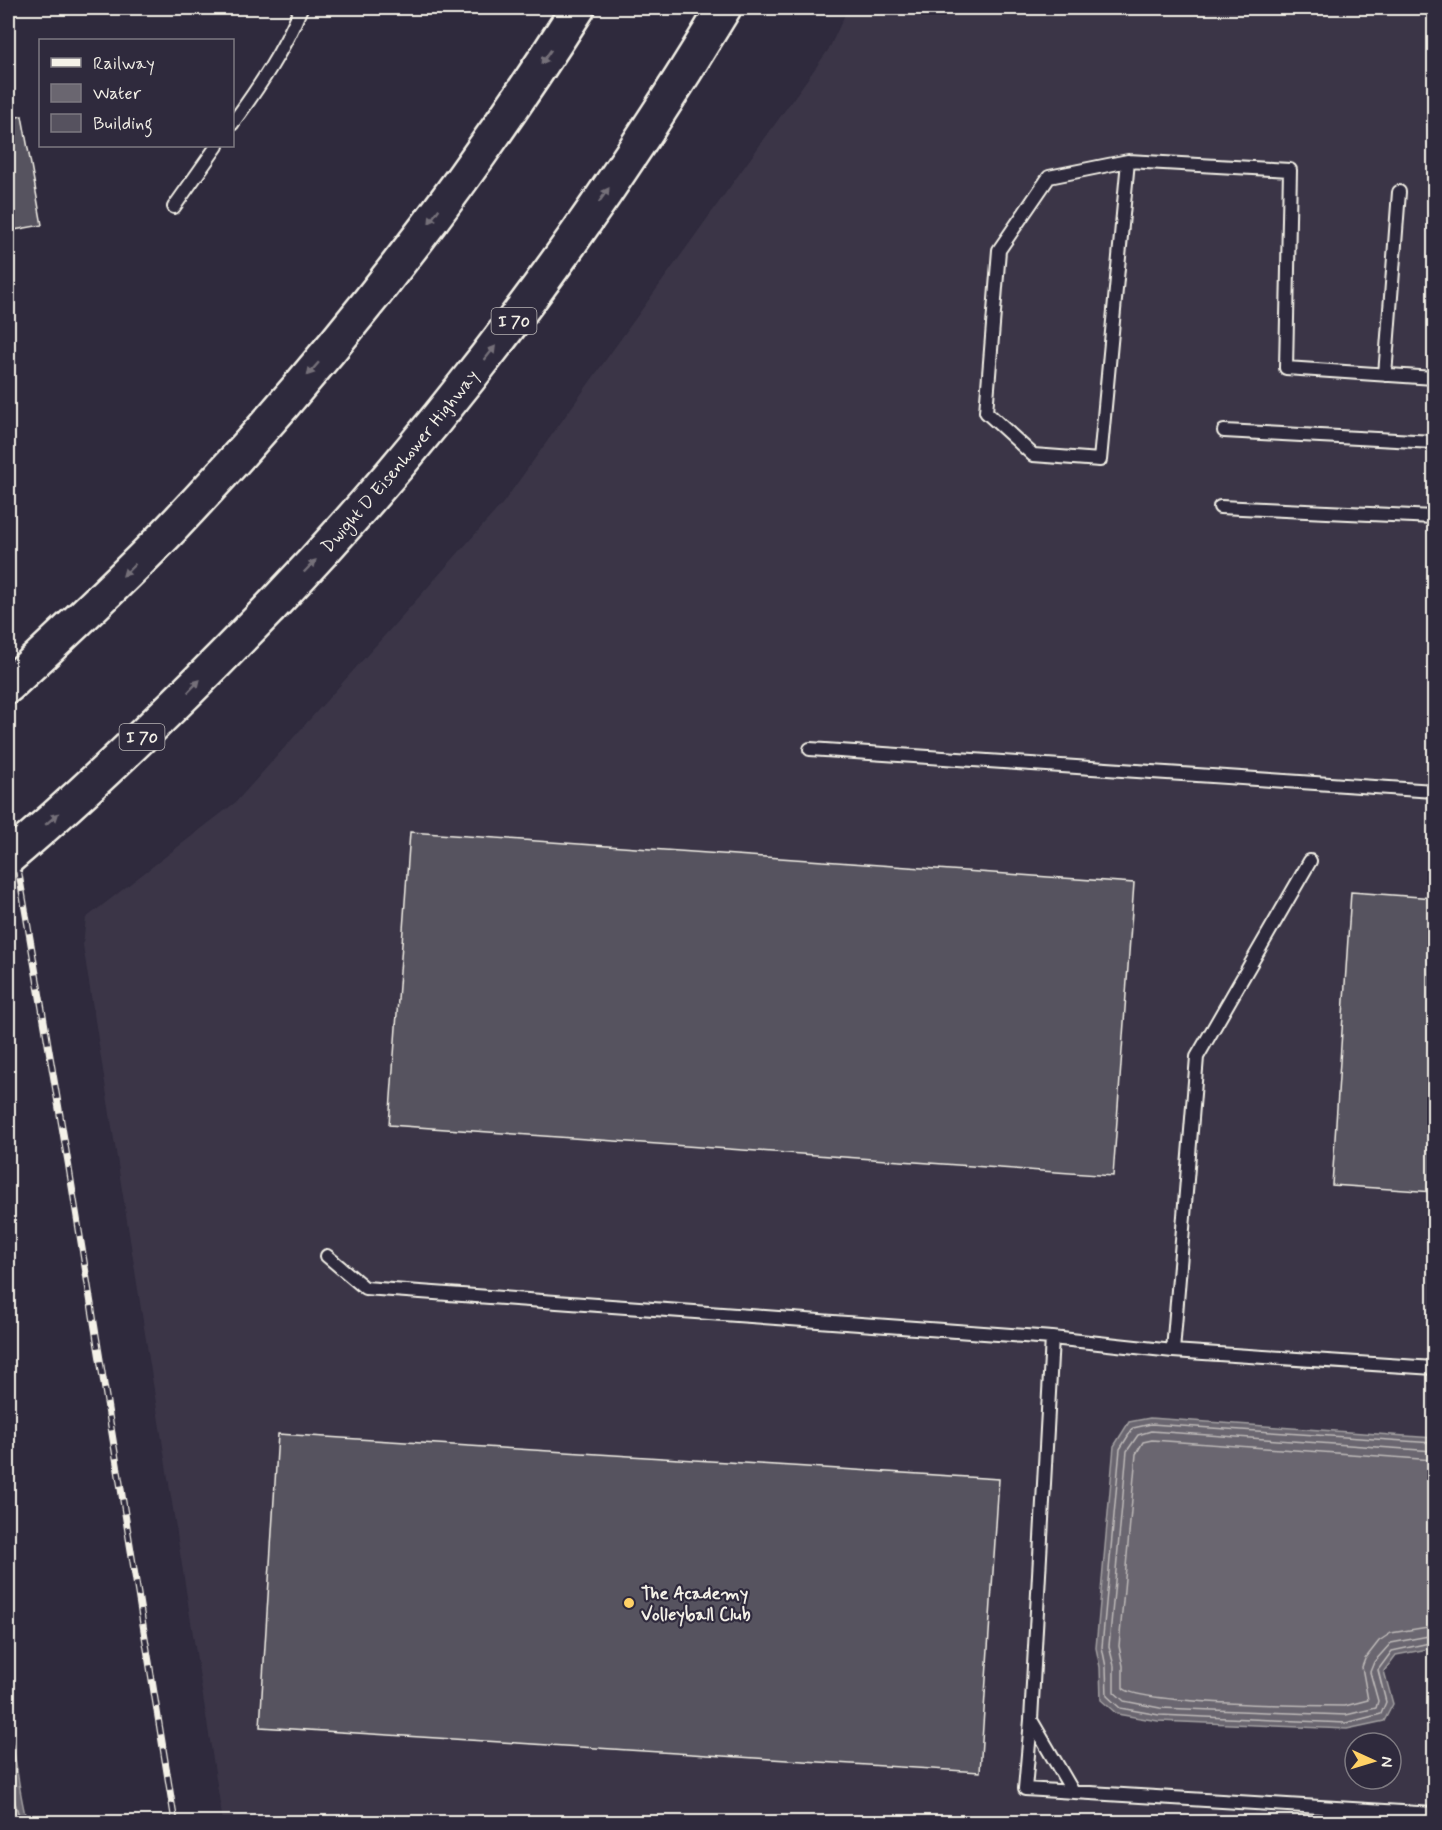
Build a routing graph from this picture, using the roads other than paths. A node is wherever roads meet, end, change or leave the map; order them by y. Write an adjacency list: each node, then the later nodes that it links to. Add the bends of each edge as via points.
1 (301, 8): 4 (lane, via 290,35)
2 (578, 8): 15 (highway, one-way to 15, via 490,137 332,349 171,529)
3 (723, 8): 18 (highway, Dwight D Eisenhower Highway / I 70, one-way to 3, bridge, via 182,699 326,550 399,466 524,309 622,169)
4 (234, 121)
5 (216, 147): 8 (lane)
6 (1128, 161): 6 (lane, via 1100,460 1033,455 986,412 999,250 1049,177); 9 (lane, via 1290,170 1286,368)
7 (1399, 192): 9 (lane)
8 (174, 207)
9 (1385, 375): 10 (lane)
10 (1434, 378)
11 (1224, 431): 12 (lane)
12 (1434, 442)
13 (1220, 507): 14 (lane)
14 (1434, 517)
15 (8, 686)
16 (810, 749): 17 (lane)
17 (1434, 791)
18 (8, 858)
19 (1310, 861): 22 (lane, via 1197,1057)
20 (327, 1256): 21 (lane, via 365,1288)
21 (1052, 1338): 22 (lane); 24 (lane)
22 (1173, 1351): 23 (lane)
23 (1434, 1368)
24 (1031, 1720): 25 (lane); 25 (lane, via 1025,1789)
25 (1073, 1792): 26 (lane)
26 (1352, 1809): 27 (lane); 28 (lane)
27 (1434, 1814)
28 (1351, 1822)

